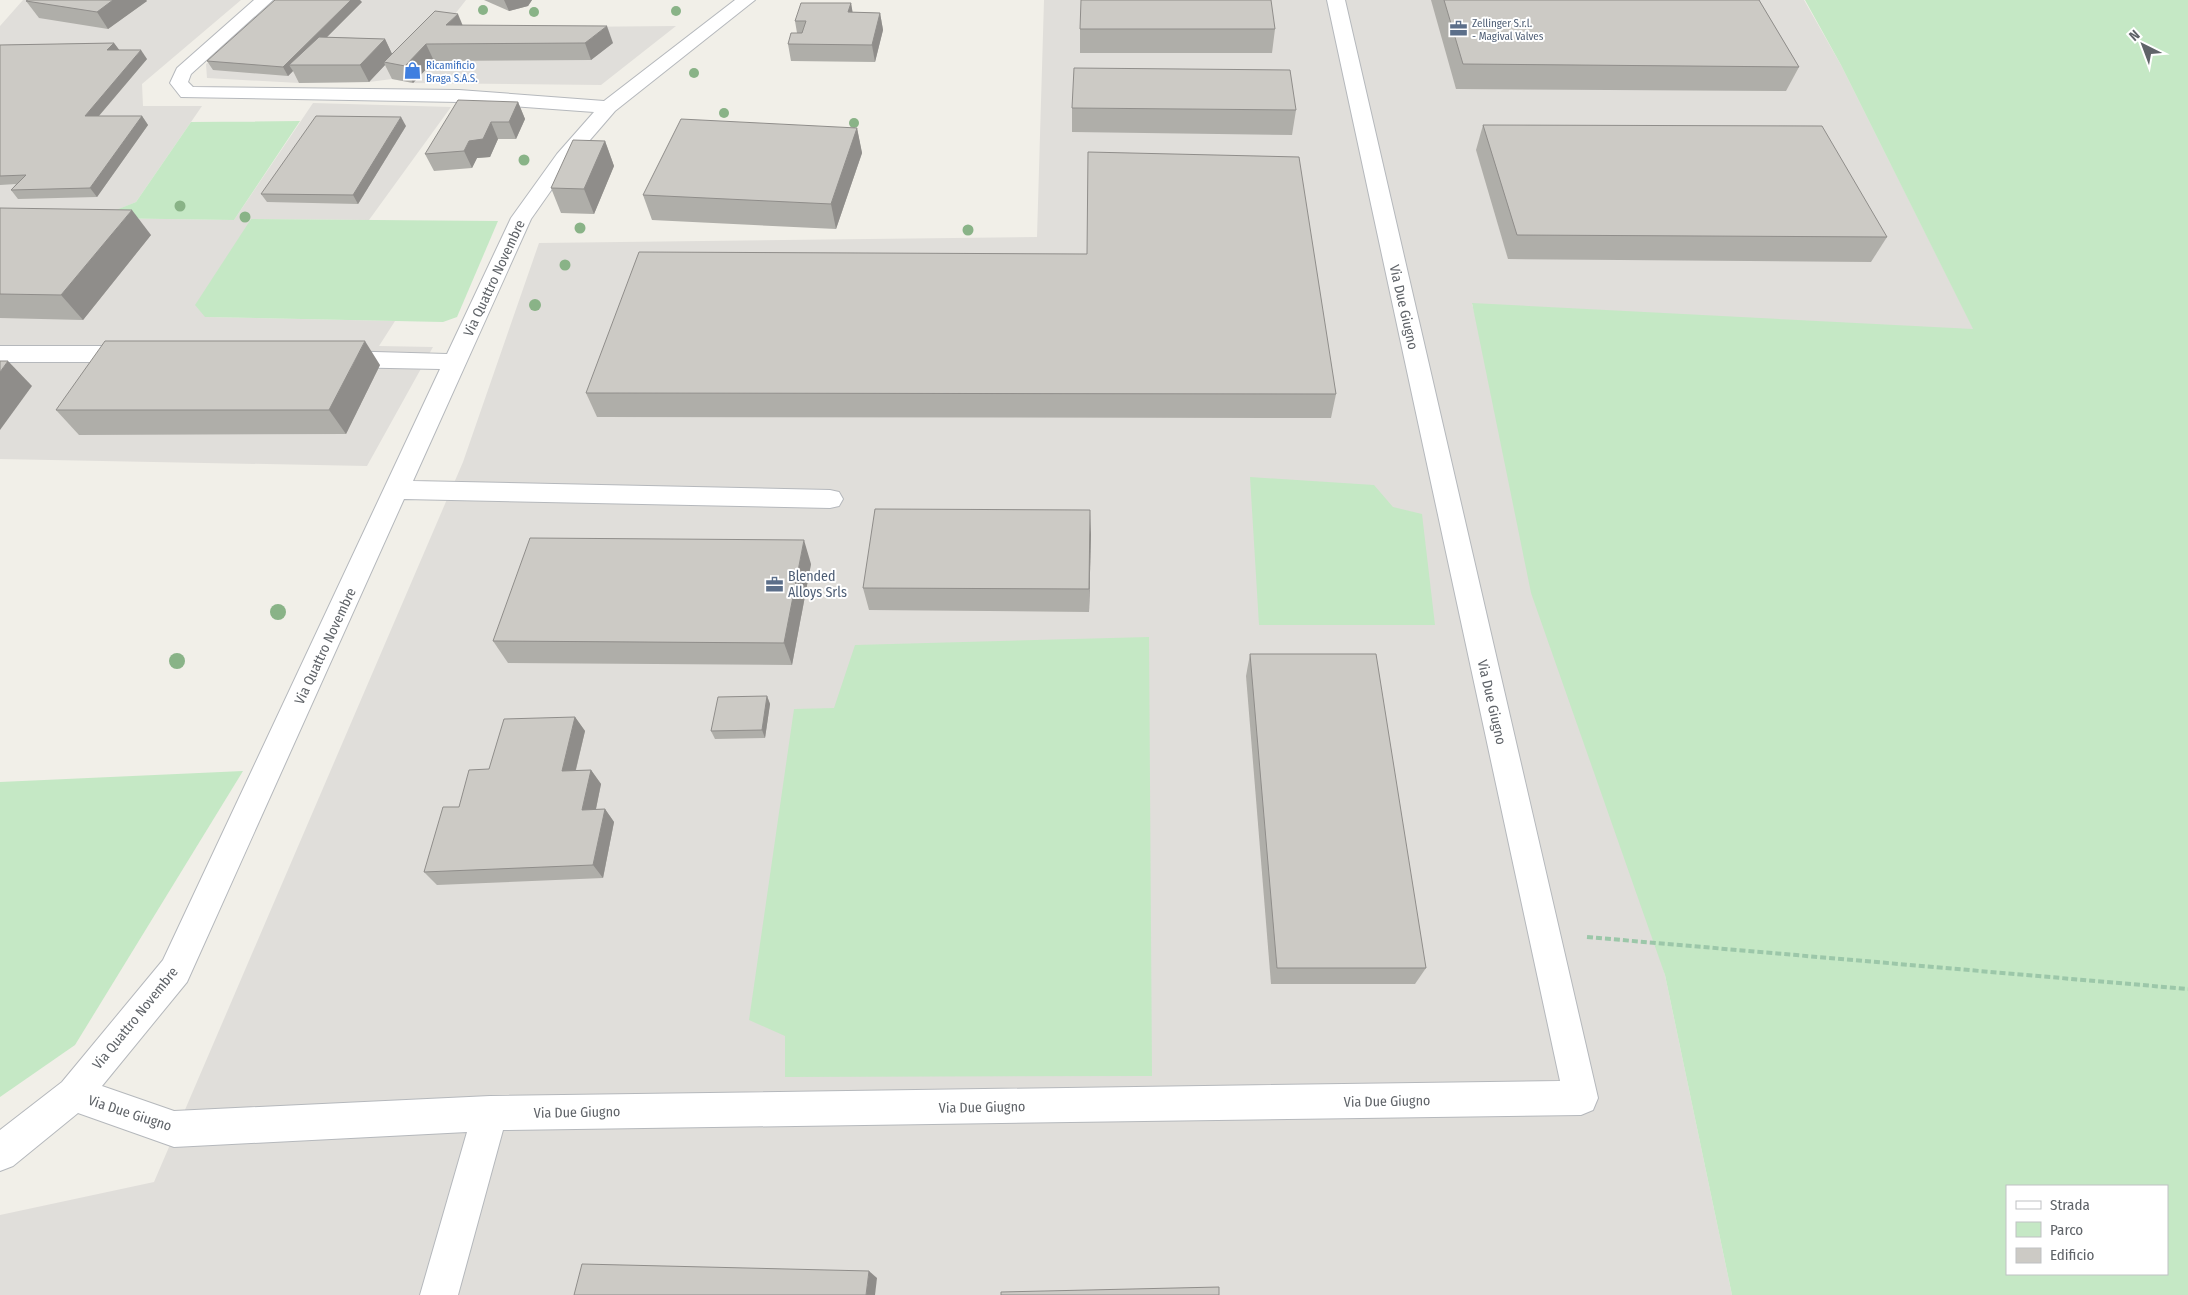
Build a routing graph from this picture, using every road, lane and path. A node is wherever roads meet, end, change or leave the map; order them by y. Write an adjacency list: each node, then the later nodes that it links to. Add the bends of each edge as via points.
1 (264, 0): 4 (street, via 183,72 179,83 188,93 459,96)
2 (746, 0): 4 (street, Via Quattro Novembre)
3 (1336, 0): 13 (street, Via Due Giugno)
4 (608, 107): 9 (street, Via Quattro Novembre, via 564,158 520,218)
5 (0, 354): 6 (street)
6 (112, 354): 7 (street); 10 (street)
7 (158, 355)
8 (316, 358): 9 (street)
9 (455, 362): 11 (street, Via Quattro Novembre)
10 (97, 377)
11 (397, 490): 12 (street); 15 (street, Via Quattro Novembre, via 175,971)
12 (830, 499)
13 (1544, 933): 14 (path); 16 (street, Via Due Giugno, via 1581,1098)
14 (2188, 989)
15 (74, 1094): 16 (street, Via Due Giugno, via 174,1129); 17 (street, Via Quattro Novembre)
16 (490, 1113): 18 (street)
17 (0, 1153)
18 (439, 1295)

